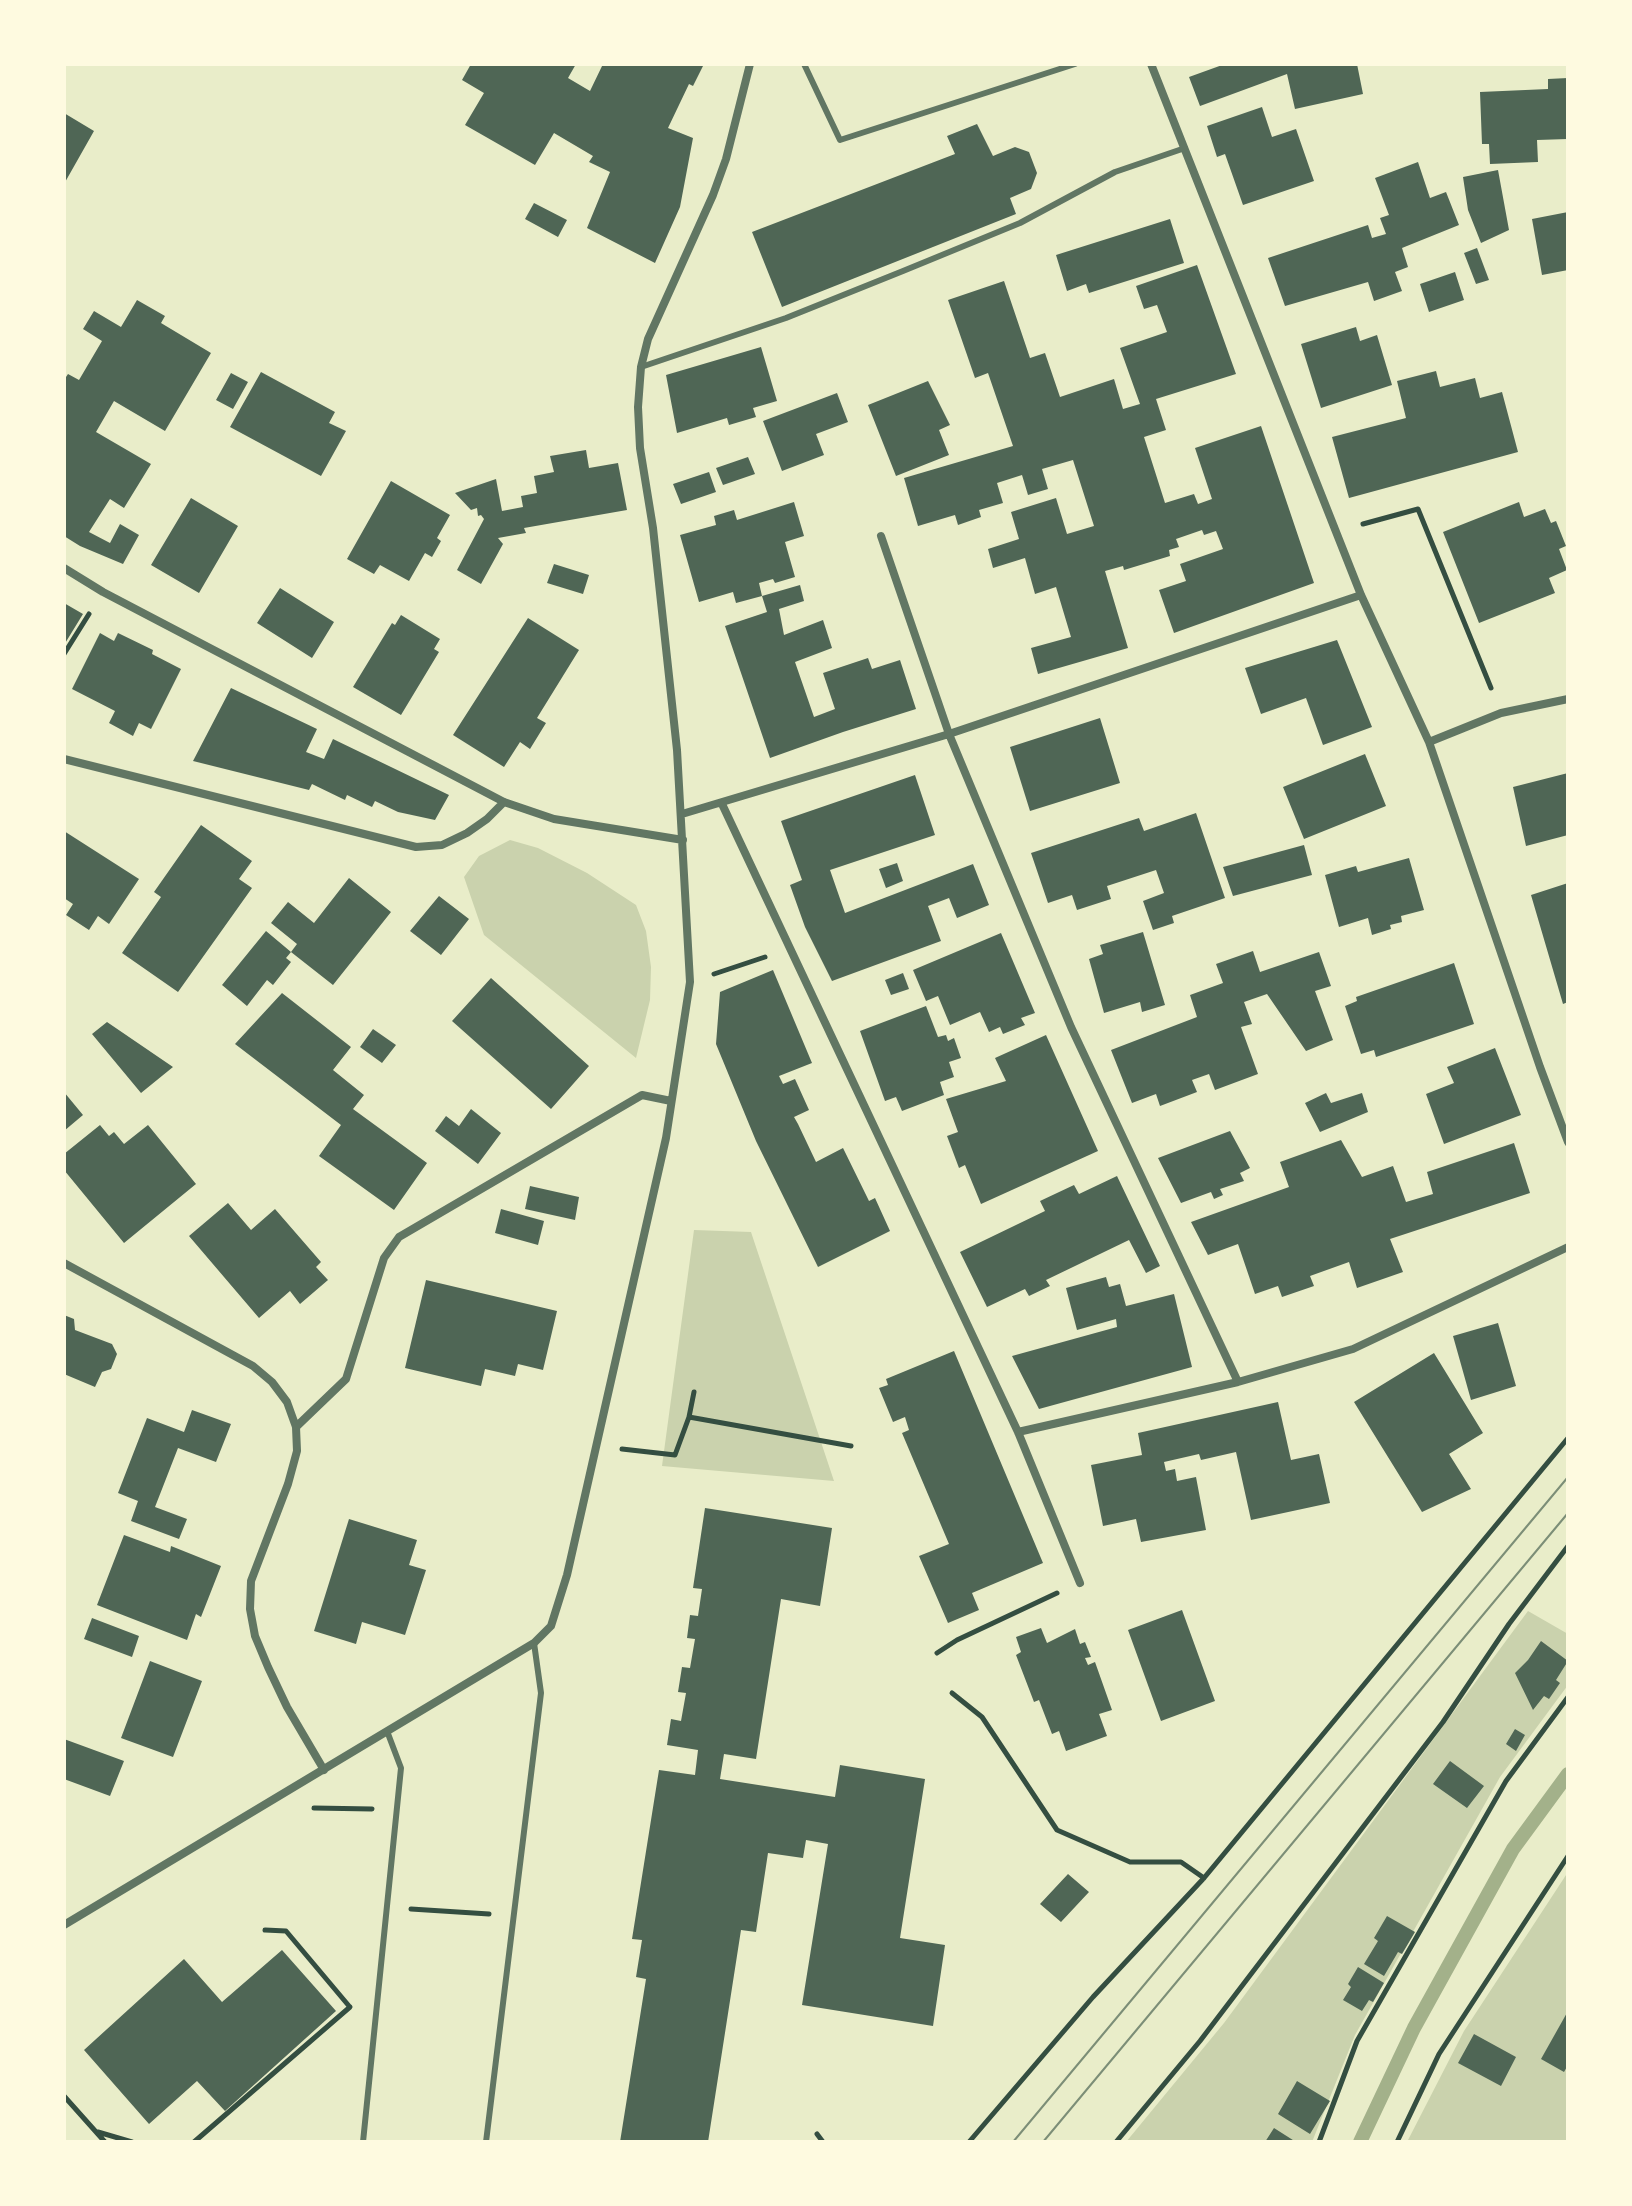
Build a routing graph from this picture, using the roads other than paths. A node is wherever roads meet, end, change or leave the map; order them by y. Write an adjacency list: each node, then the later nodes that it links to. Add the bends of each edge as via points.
1 (750, 64): 6 (street, via 718,183 648,339)
2 (804, 64): 3 (lane, via 840,140)
3 (1075, 64)
4 (1151, 64): 5 (street)
5 (1185, 148): 6 (lane, via 1115,172 1020,223 903,271); 9 (street)
6 (641, 367): 16 (street, via 640,448)
7 (881, 536): 11 (street)
8 (64, 568): 14 (street)
9 (1361, 595): 11 (street); 12 (street)
10 (1568, 699): 12 (street, via 1501,713)
11 (949, 734): 15 (street); 22 (street, via 1071,1027)
12 (1429, 742): 19 (street)
13 (64, 759): 14 (street, via 416,847 442,845 467,833)
14 (504, 802): 17 (street, via 554,819)
15 (722, 804): 16 (street); 24 (street)
16 (682, 814): 17 (street)
17 (683, 840): 18 (street, via 690,982)
18 (671, 1101): 23 (street, via 642,1095 399,1237 384,1258 346,1379); 26 (street, via 559,1603 551,1626)
19 (1568, 1142)
20 (1568, 1247): 22 (street, via 1353,1349)
21 (64, 1263): 23 (street, via 253,1366 287,1402)
22 (1238, 1382): 24 (street)
23 (296, 1427): 28 (street, via 297,1451 251,1581 250,1609 268,1667)
24 (1018, 1432): 25 (street)
25 (1080, 1583)
26 (534, 1643): 27 (street); 31 (lane, via 541,1693)
27 (387, 1731): 28 (street); 30 (lane, via 401,1768)
28 (324, 1770): 29 (street)
29 (64, 1925)
30 (363, 2142)
31 (486, 2142)

